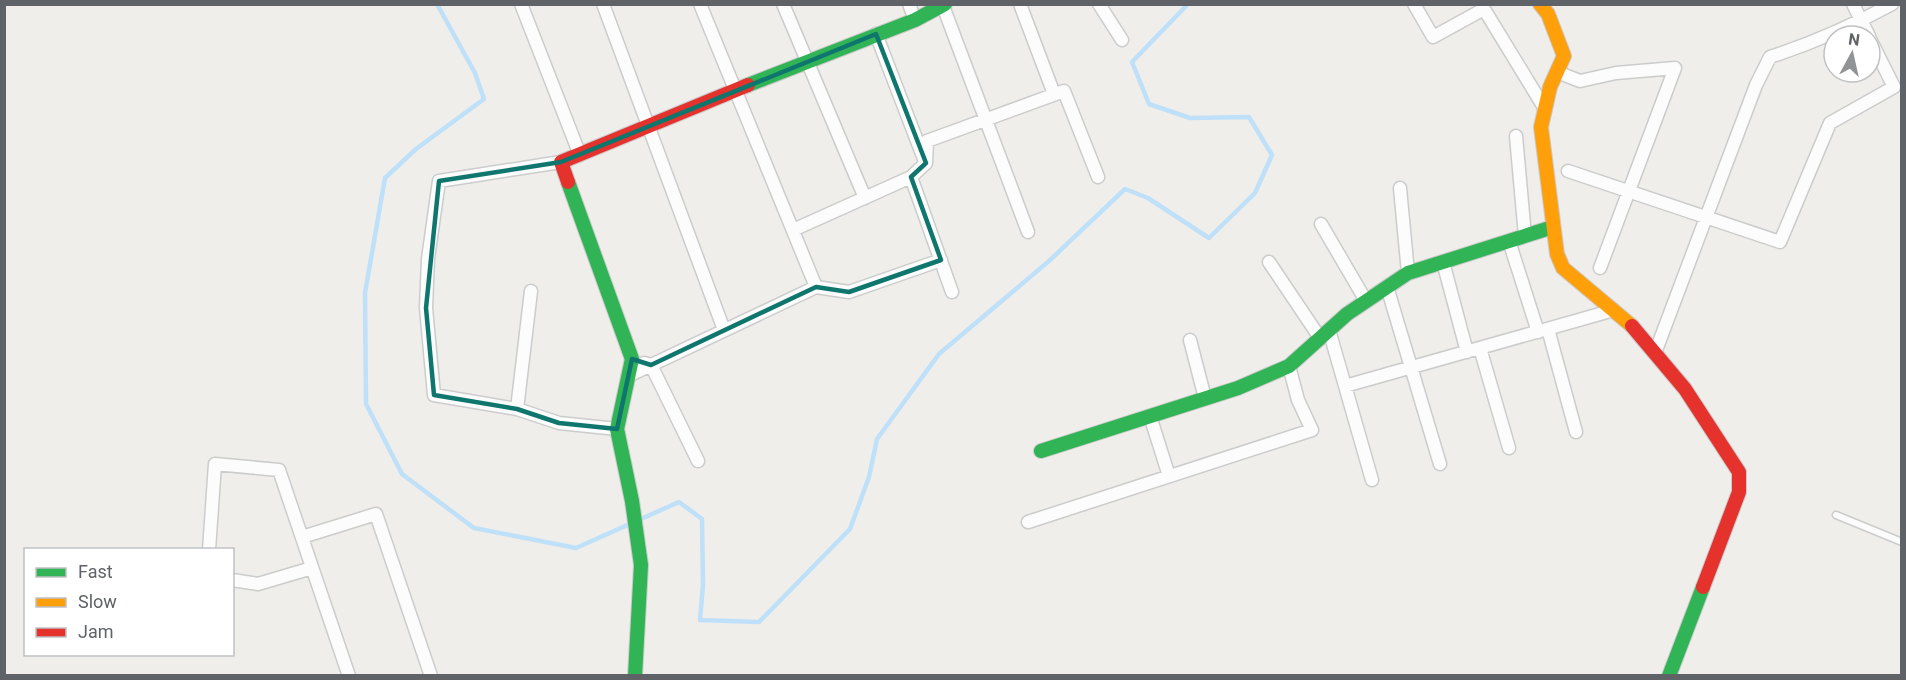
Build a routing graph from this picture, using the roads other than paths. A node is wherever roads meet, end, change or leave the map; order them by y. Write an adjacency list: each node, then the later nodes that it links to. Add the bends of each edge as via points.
1 (521, 4): 27 (street)
2 (603, 4): 25 (street)
3 (700, 4): 21 (street)
4 (783, 4): 18 (street)
5 (909, 4): 13 (street)
6 (1020, 4): 22 (street)
7 (1100, 4): 17 (street)
8 (1414, 4): 23 (street, via 1433,37 1484,9)
9 (1540, 4): 20 (street, via 1548,14 1564,56)
10 (1853, 4): 14 (street)
11 (1892, 4): 14 (street)
12 (944, 5): 13 (street); 24 (street)
13 (915, 20): 16 (street)
14 (1861, 21): 15 (street); 36 (street, via 1770,57)
15 (1862, 24)
16 (876, 34): 18 (street); 29 (street)
17 (1122, 40)
18 (807, 61): 21 (street); 35 (street)
19 (1882, 63): 36 (street, via 1894,87 1830,123 1780,242)
20 (1557, 72): 23 (street); 34 (street, via 1580,81 1616,72 1675,68)
21 (735, 90): 25 (street); 39 (street)
22 (1054, 94): 24 (street); 32 (street, via 1064,91)
23 (1545, 109): 38 (street, via 1541,127)
24 (986, 119): 29 (street, via 927,141); 40 (street)
25 (648, 126): 27 (street); 54 (street)
26 (1516, 135): 41 (street)
27 (579, 155): 28 (street)
28 (561, 162): 61 (street); 68 (street, via 439,181 428,259 426,308 434,395)
29 (926, 163): 31 (street)
30 (1568, 171): 34 (street)
31 (911, 177): 35 (street); 43 (street)
32 (1098, 177)
33 (1400, 188): 47 (street)
34 (1629, 192): 36 (street); 46 (street)
35 (865, 198): 39 (street)
36 (1706, 217): 60 (street)
37 (1321, 224): 52 (street)
38 (1553, 227): 41 (street); 53 (street, via 1563,268)
39 (793, 230): 48 (street)
40 (1028, 232)
41 (1525, 236): 42 (street)
42 (1509, 241): 45 (street); 55 (street)
43 (941, 260): 48 (street, via 849,292); 51 (street)
44 (1269, 262): 56 (street)
45 (1443, 262): 47 (street); 59 (street)
46 (1600, 268)
47 (1408, 273): 49 (street)
48 (816, 287): 54 (street)
49 (1387, 287): 52 (street); 64 (street)
50 (531, 291): 68 (street)
51 (952, 292)
52 (1366, 301): 56 (street)
53 (1614, 310): 55 (street); 60 (street)
54 (724, 330): 62 (street)
55 (1543, 330): 58 (street); 71 (street)
56 (1324, 334): 63 (street); 66 (street)
57 (1190, 340): 67 (street)
58 (1480, 348): 59 (street); 72 (street)
59 (1467, 352): 64 (street)
60 (1655, 353): 88 (street, via 1685,389 1739,472 1739,492)
61 (632, 359): 62 (street); 65 (street)
62 (651, 365): 65 (street); 74 (street)
63 (1289, 366): 67 (street); 76 (street, via 1298,400 1312,430)
64 (1412, 368): 66 (street); 75 (street)
65 (628, 376): 70 (street)
66 (1345, 386): 77 (street)
67 (1205, 398): 69 (street)
68 (517, 409): 70 (street, via 559,423)
69 (1150, 416): 73 (street); 76 (street)
70 (617, 429): 87 (street, via 641,565)
71 (1576, 432)
72 (1509, 448)
73 (1041, 451)
74 (698, 461)
75 (1440, 464)
76 (1169, 476): 79 (street)
77 (1372, 480)
78 (1836, 515): 81 (lane)
79 (1028, 522)
80 (302, 537): 82 (street, via 279,470 215,464); 83 (street); 86 (street, via 376,514)
81 (1902, 542)
82 (209, 548)
83 (312, 568): 84 (street, via 258,584); 85 (street)
84 (234, 580)
85 (349, 675)
86 (431, 675)
87 (635, 675)
88 (1668, 675)

